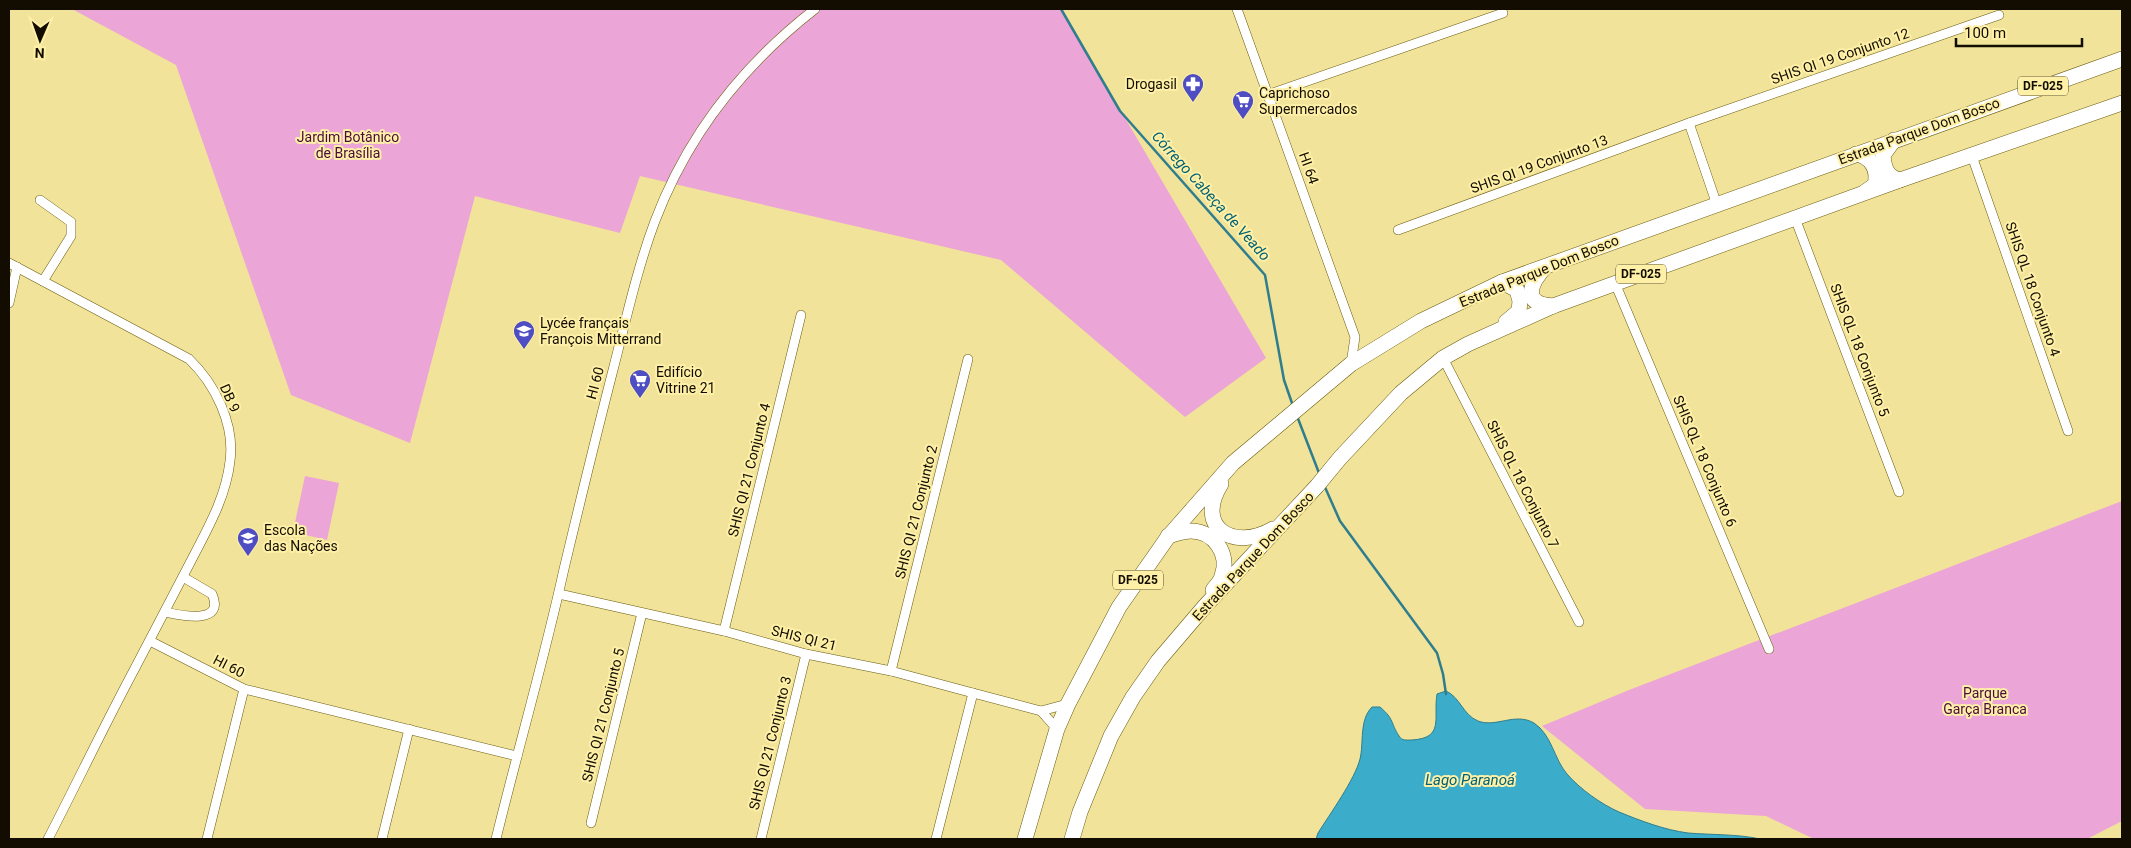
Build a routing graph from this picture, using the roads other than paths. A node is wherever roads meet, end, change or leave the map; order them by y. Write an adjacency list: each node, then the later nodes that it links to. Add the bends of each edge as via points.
1 (815, 9): 38 (street, HI 60, via 763,54 726,95 690,146 668,190 640,264 588,463)
2 (1238, 9): 6 (street, HI 64)
3 (1503, 13): 6 (street)
4 (1999, 15): 8 (street, SHIS QI 19 Conjunto 12)
5 (2122, 59): 9 (main road, Estrada Parque Dom Bosco / DF-025)
6 (1267, 95): 27 (street, HI 64)
7 (2122, 103): 11 (main road, Estrada Parque Dom Bosco / DF-025)
8 (1689, 123): 15 (street); 17 (street, SHIS QI 19 Conjunto 13)
9 (1894, 140): 10 (main road, Estrada Parque Dom Bosco / DF-025); 12 (main road, via 1883,156 1884,165 1888,174)
10 (1856, 154): 13 (main road, via 1865,156 1876,170 1874,185); 15 (main road, Estrada Parque Dom Bosco / DF-025)
11 (1972, 156): 12 (main road, Estrada Parque Dom Bosco / DF-025); 32 (street, SHIS QL 18 Conjunto 4)
12 (1900, 180): 13 (main road, Estrada Parque Dom Bosco / DF-025)
13 (1864, 193): 16 (main road, Estrada Parque Dom Bosco / DF-025)
14 (40, 200): 20 (street, via 71,222 72,227 71,236)
15 (1717, 205): 19 (main road, Estrada Parque Dom Bosco / DF-025)
16 (1795, 218): 22 (main road, Estrada Parque Dom Bosco / DF-025); 34 (street, SHIS QL 18 Conjunto 5)
17 (1398, 230)
18 (13, 265): 20 (street, DB 9); 23 (street)
19 (1546, 266): 21 (main road, Estrada Parque Dom Bosco / DF-025); 24 (main road, via 1535,278 1531,293 1540,304)
20 (43, 281): 37 (street, DB 9, via 189,359 215,394 230,436 231,459 215,516)
21 (1502, 282): 26 (main road, via 1517,290 1520,306 1516,314); 28 (main road, Estrada Parque Dom Bosco / DF-025, via 1454,304)
22 (1616, 283): 24 (main road, Estrada Parque Dom Bosco / DF-025); 45 (street, SHIS QL 18 Conjunto 6)
23 (9, 303)
24 (1553, 306): 26 (main road, Estrada Parque Dom Bosco / DF-025)
25 (801, 315): 43 (street, SHIS QI 21 Conjunto 4)
26 (1488, 334): 29 (main road, Estrada Parque Dom Bosco / DF-025)
27 (1355, 337): 28 (street); 31 (street, HI 64)
28 (1375, 348): 31 (main road, Estrada Parque Dom Bosco / DF-025)
29 (1443, 358): 35 (main road, Estrada Parque Dom Bosco / DF-025, via 1401,392); 42 (street, SHIS QL 18 Conjunto 7)
30 (968, 359): 47 (street, SHIS QI 21 Conjunto 2)
31 (1351, 364): 33 (main road, Estrada Parque Dom Bosco / DF-025)
32 (2068, 431)
33 (1233, 463): 35 (main road, via 1215,494 1212,508 1218,527 1227,536 1239,539 1254,538); 36 (main road, Estrada Parque Dom Bosco / DF-025)
34 (1899, 492)
35 (1280, 525): 39 (main road, Estrada Parque Dom Bosco / DF-025)
36 (1168, 536): 39 (main road, via 1183,532 1203,533 1220,548 1222,577); 50 (main road, Estrada Parque Dom Bosco / DF-025, via 1119,608)
37 (183, 577): 40 (street, DB 9); 40 (street, via 212,594 215,602 212,610 196,617)
38 (559, 594): 41 (street, SHIS QI 21); 54 (street, HI 60)
39 (1205, 606): 63 (main road, Estrada Parque Dom Bosco / DF-025, via 1158,661 1120,718 1099,763)
40 (165, 612): 44 (street, DB 9)
41 (642, 613): 43 (street, SHIS QI 21); 55 (street, SHIS QI 21 Conjunto 5)
42 (1579, 622)
43 (724, 631): 46 (street, SHIS QI 21)
44 (150, 640): 48 (street, HI 60); 56 (street)
45 (1769, 649)
46 (806, 654): 47 (street, SHIS QI 21); 60 (street, SHIS QI 21 Conjunto 3)
47 (891, 671): 49 (street, SHIS QI 21)
48 (244, 689): 52 (street, HI 60); 57 (street)
49 (973, 693): 51 (street, SHIS QI 21); 61 (street)
50 (1068, 704): 51 (street, SHIS QI 21); 53 (main road, Estrada Parque Dom Bosco / DF-025)
51 (1041, 711): 53 (street)
52 (409, 729): 54 (street, HI 60); 58 (street)
53 (1057, 729): 62 (main road, Estrada Parque Dom Bosco / DF-025)
54 (517, 756): 59 (street, HI 60)
55 (591, 823)
56 (48, 839)
57 (207, 839)
58 (382, 839)
59 (496, 839)
60 (761, 839)
61 (936, 839)
62 (1025, 839)
63 (1072, 839)

